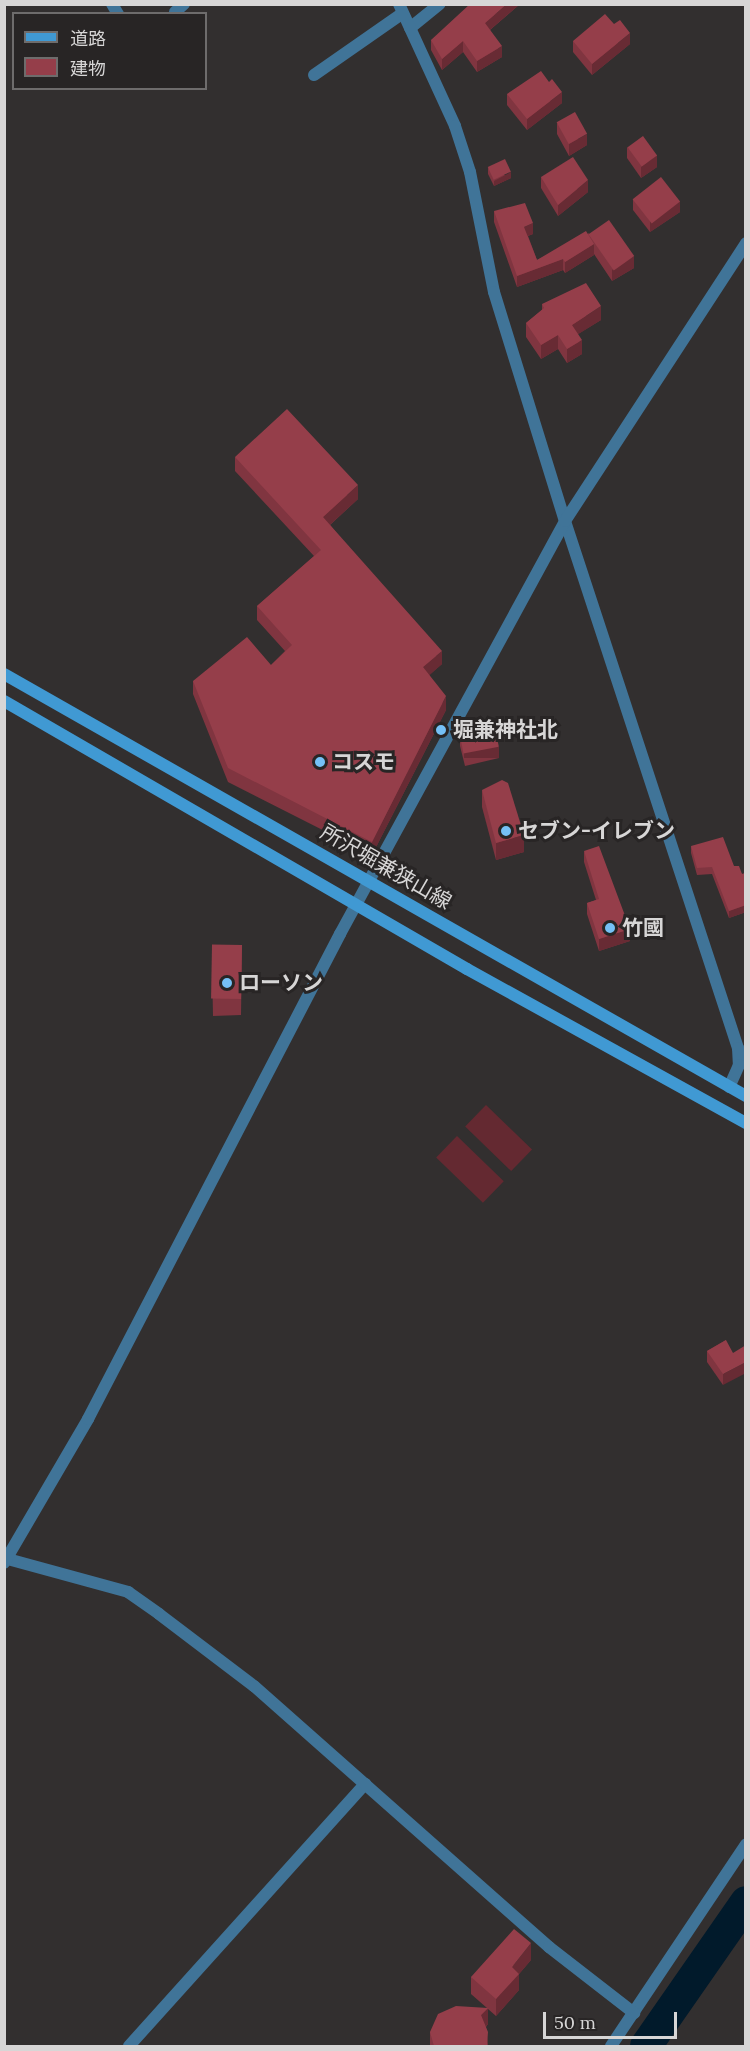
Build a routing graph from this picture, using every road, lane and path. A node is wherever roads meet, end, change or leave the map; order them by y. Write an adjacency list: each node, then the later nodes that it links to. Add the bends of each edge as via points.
1 (440, 4): 3 (street)
2 (401, 9): 3 (street); 4 (street)
3 (410, 28): 6 (street, via 456,126 470,172 496,302)
4 (314, 75)
5 (746, 243): 6 (street)
6 (565, 521): 9 (street); 11 (street, via 738,1048 739,1065)
7 (4, 674): 9 (main road, 所沢堀兼狭山線)
8 (4, 701): 10 (main road)
9 (371, 882): 10 (street); 11 (main road, 所沢堀兼狭山線)
10 (357, 905): 13 (main road); 14 (street, via 93,1409)
11 (729, 1087): 12 (main road, 所沢堀兼狭山線)
12 (746, 1096)
13 (746, 1123)
14 (6, 1560): 15 (street, via 128,1592 254,1686)
15 (365, 1784): 17 (street, via 549,1947); 18 (street)
16 (746, 1844): 17 (street)
17 (634, 2013): 19 (street)
18 (129, 2046)
19 (611, 2046)

